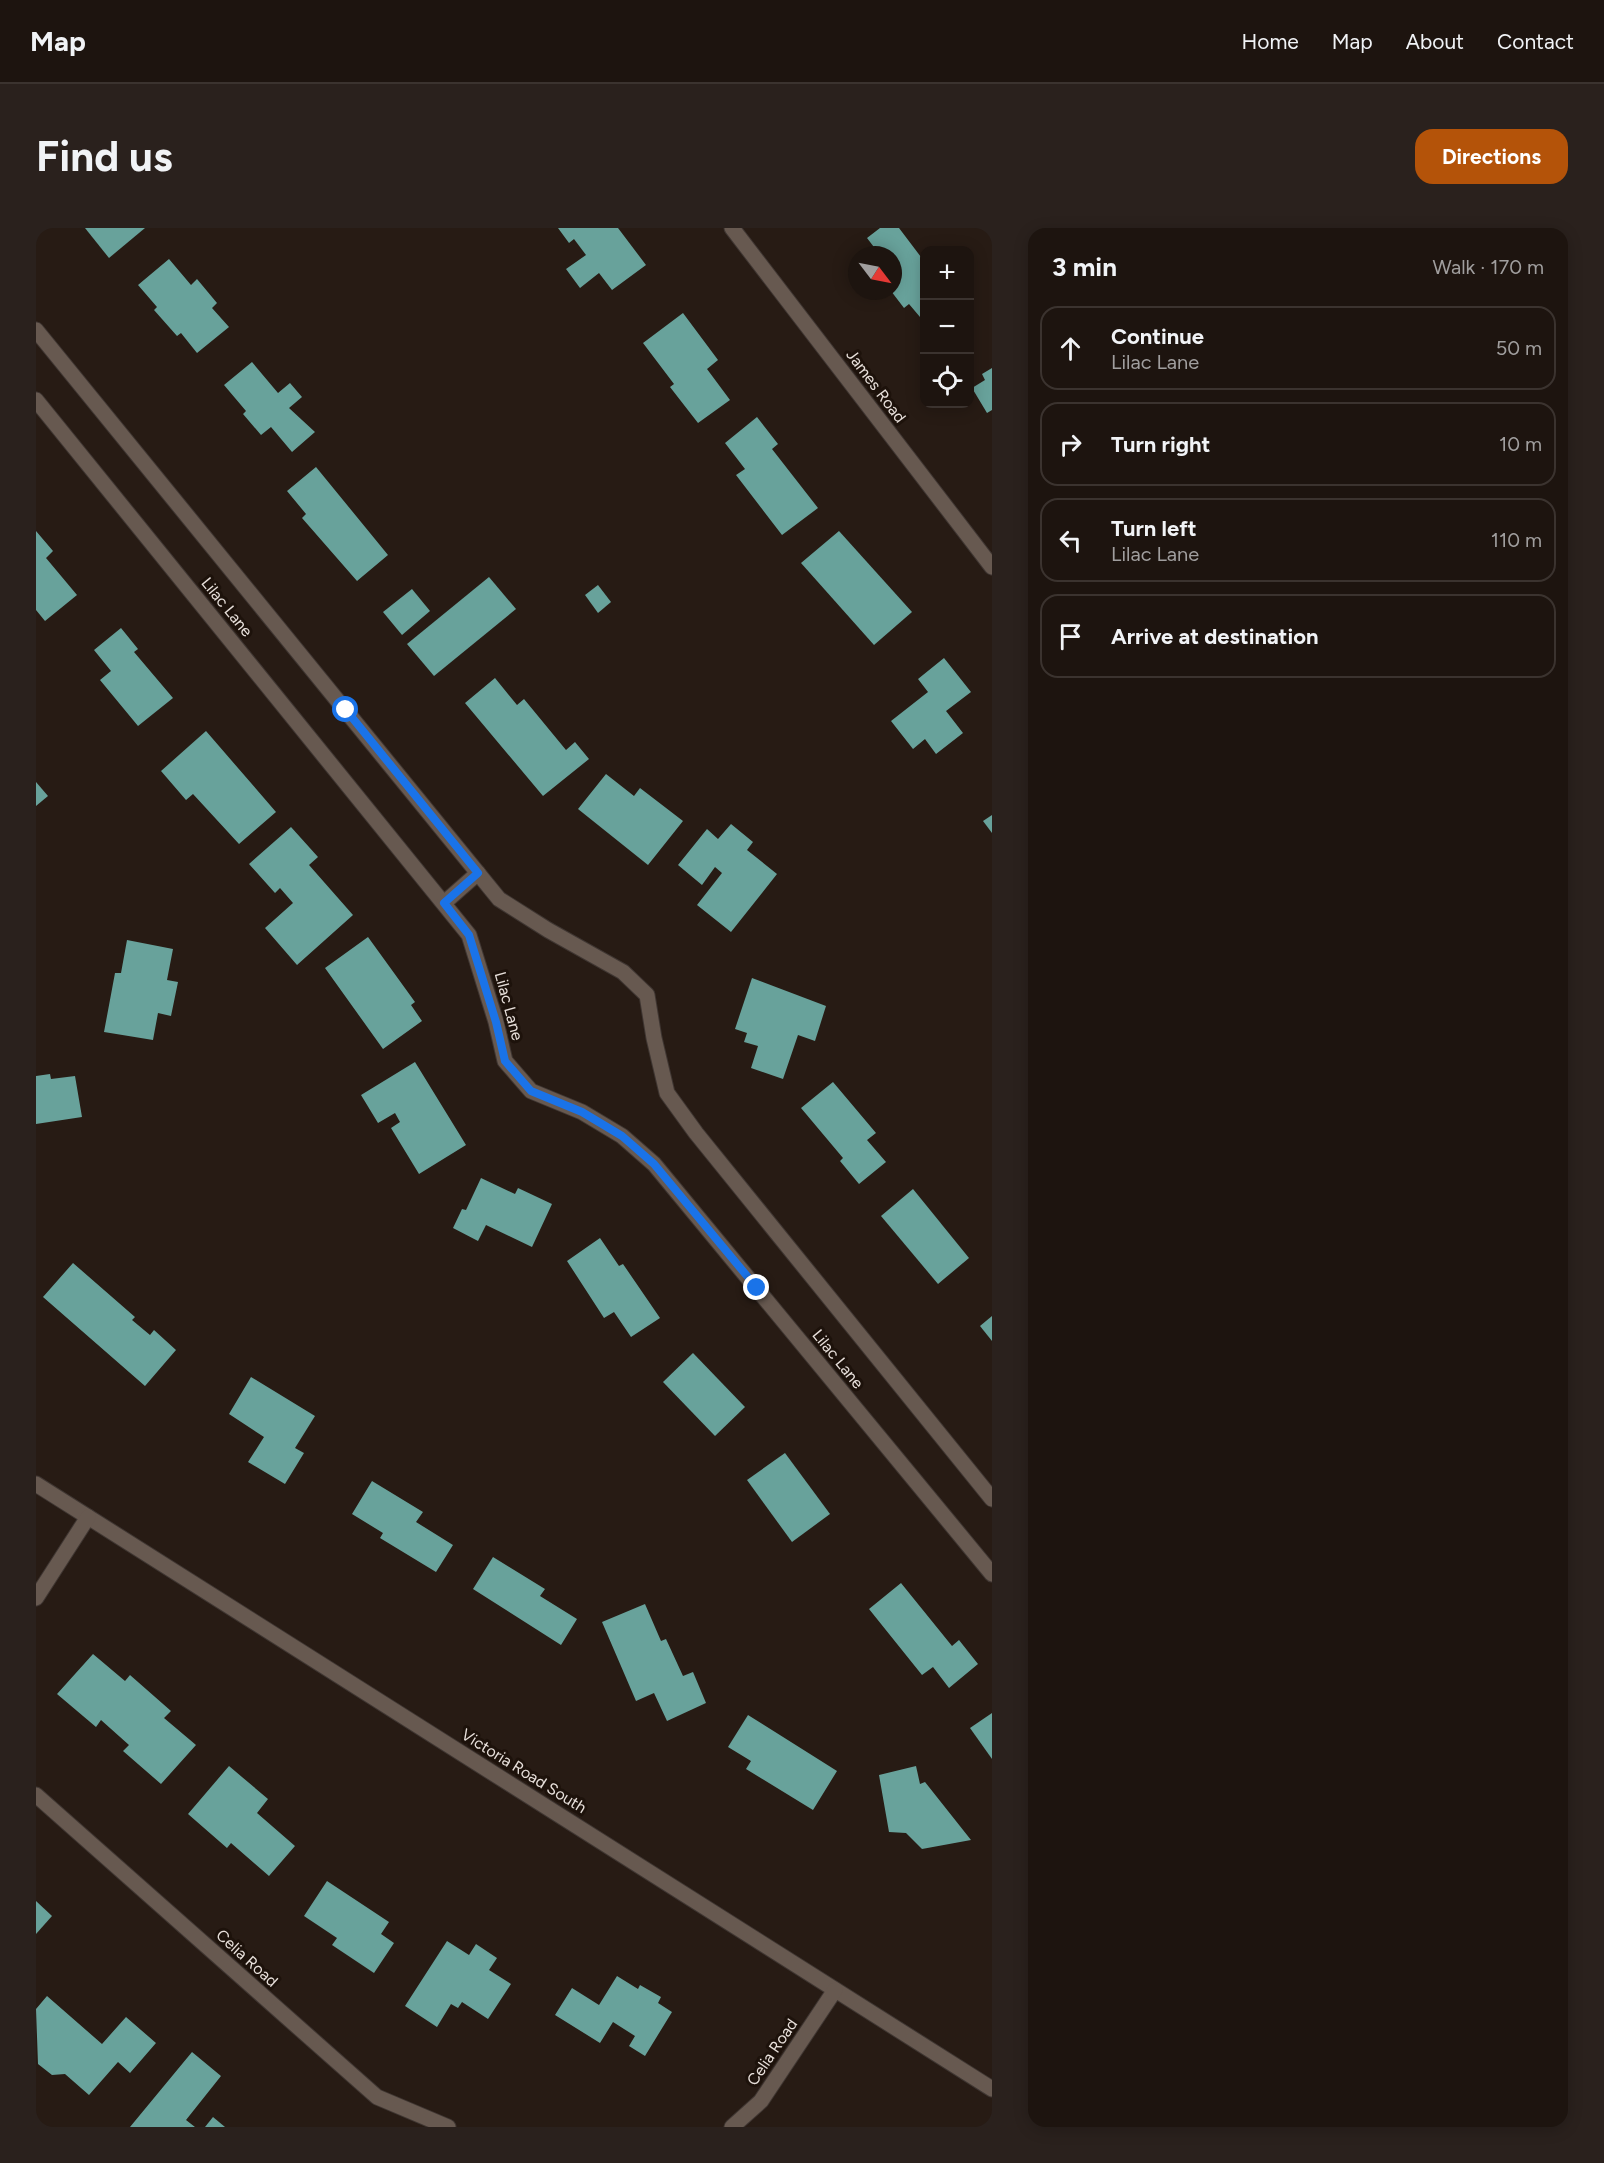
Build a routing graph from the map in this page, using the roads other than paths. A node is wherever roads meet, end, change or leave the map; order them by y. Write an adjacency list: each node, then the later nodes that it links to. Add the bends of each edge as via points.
1 (732, 228): 4 (street, James Road)
2 (36, 330): 5 (street, Lilac Lane)
3 (36, 400): 6 (street, Lilac Lane)
4 (990, 561)
5 (478, 873): 6 (street); 8 (street, Lilac Lane, via 499,899 623,972 646,995 667,1093)
6 (444, 903): 10 (street, Lilac Lane, via 469,935 505,1061 531,1091 582,1112 622,1136 654,1164)
7 (36, 1484): 9 (street, Victoria Road South)
8 (992, 1500)
9 (88, 1517): 11 (street); 13 (street, Victoria Road South)
10 (992, 1574)
11 (36, 1598)
12 (36, 1794): 15 (street, Celia Road, via 377,2097)
13 (835, 1990): 14 (street, Victoria Road South); 16 (street, Celia Road, via 761,2101)
14 (992, 2089)
15 (448, 2127)
16 (732, 2127)

